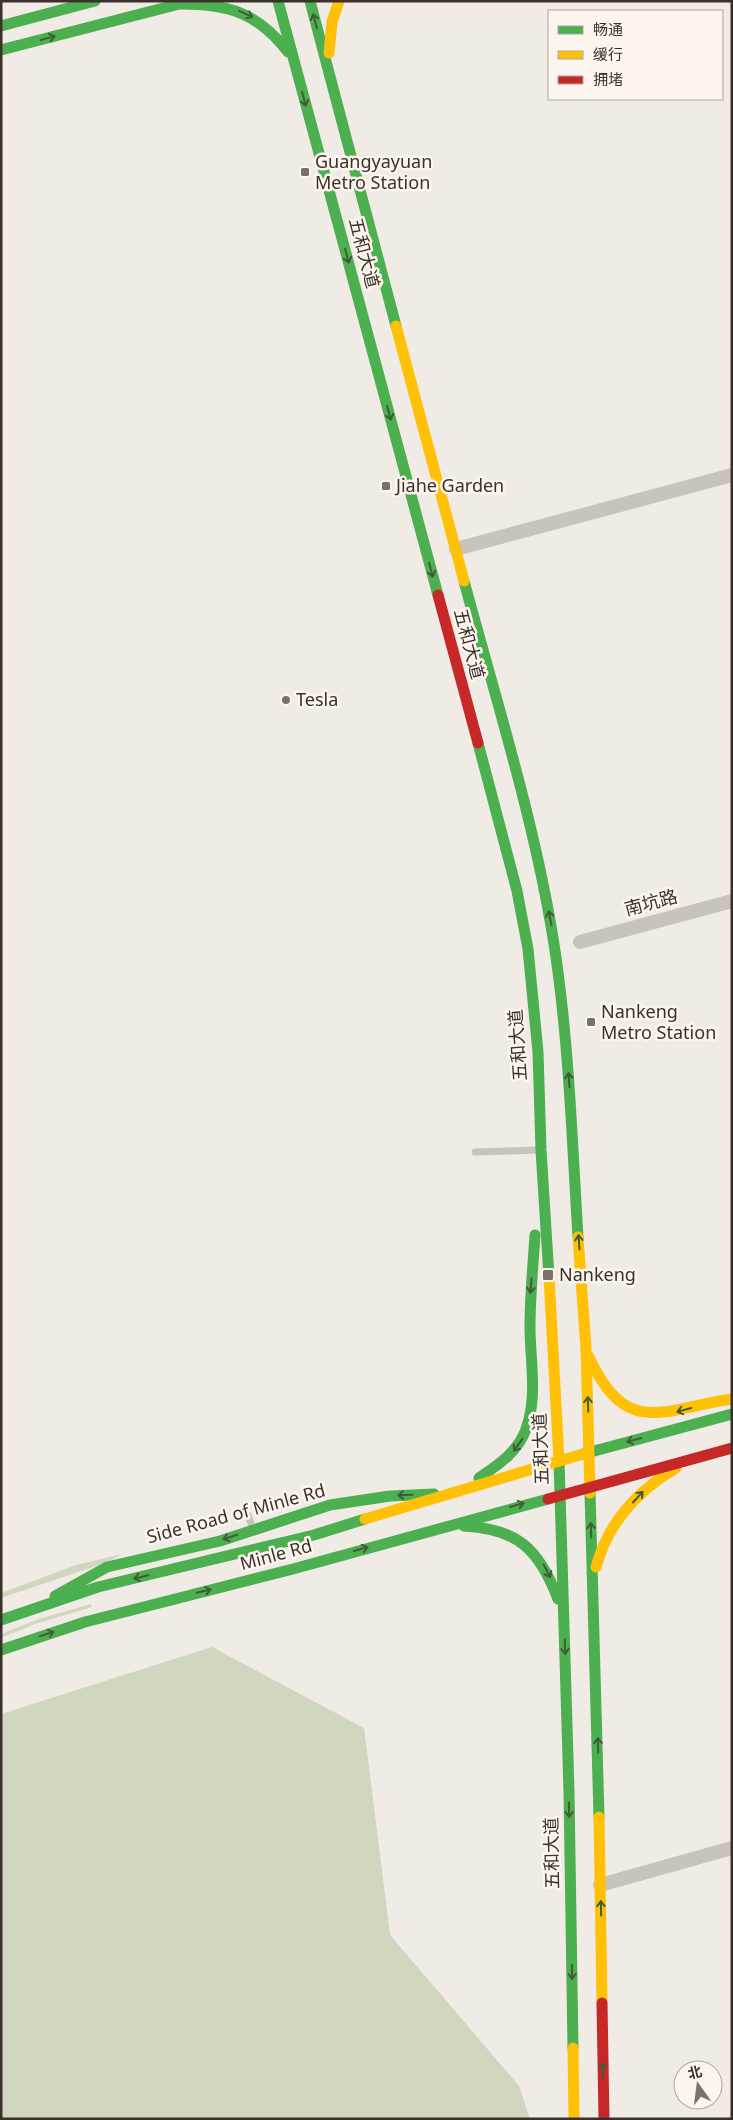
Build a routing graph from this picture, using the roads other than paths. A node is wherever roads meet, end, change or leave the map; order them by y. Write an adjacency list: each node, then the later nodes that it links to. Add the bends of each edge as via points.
1 (95, 1): 6 (main road)
2 (278, 1): 8 (main road, 五和大道)
3 (310, 1): 9 (main road, 五和大道, one-way to 3)
4 (339, 1): 9 (main road, via 330,35)
5 (186, 2): 7 (main road, one-way to 5); 8 (main road, one-way to 8, via 214,4 256,19 279,40)
6 (1, 26)
7 (1, 50)
8 (297, 72): 14 (main road, 五和大道, one-way to 14, via 517,891 528,949 538,1052)
9 (329, 74): 11 (main road, 五和大道)
10 (732, 475): 11 (street)
11 (456, 549): 16 (main road, 五和大道, one-way to 11, via 567,1053 554,943 540,871)
12 (732, 901): 13 (street, 南坑路)
13 (580, 942)
14 (541, 1150): 15 (lane); 22 (main road, 五和大道); 24 (main road, one-way to 24, via 530,1304 532,1416 520,1445 509,1457)
15 (475, 1152)
16 (586, 1348): 17 (main road, one-way to 16, via 672,1413 648,1413 626,1405 609,1393 595,1372); 20 (main road, 五和大道, one-way to 16)
17 (732, 1399)
18 (732, 1414): 20 (main road, Minle Rd, one-way to 20)
19 (732, 1448): 21 (main road)
20 (589, 1453): 22 (main road, Minle Rd); 23 (main road, 五和大道)
21 (698, 1457): 23 (main road, Minle Rd); 29 (main road, one-way to 21, via 598,1556 624,1514 648,1488)
22 (559, 1461): 24 (main road, Minle Rd); 25 (main road, 五和大道)
23 (590, 1485): 25 (main road, Minle Rd); 29 (main road, 五和大道, one-way to 23)
24 (453, 1493): 28 (main road, Side Road of Minle Rd, one-way to 28, via 390,1496 337,1504); 30 (main road, Minle Rd, one-way to 30, via 314,1535 98,1587)
25 (560, 1494): 27 (main road, Minle Rd, one-way to 25); 32 (main road, 五和大道)
26 (248, 1515): 28 (lane)
27 (446, 1526): 32 (main road, one-way to 32, via 493,1528 523,1541 545,1565 555,1589); 33 (main road, Minle Rd, one-way to 27, via 85,1622)
28 (253, 1530): 30 (main road, Side Road of Minle Rd, one-way to 30, via 220,1541 107,1567)
29 (593, 1585): 35 (main road, 五和大道, one-way to 29)
30 (38, 1606): 31 (main road, Minle Rd)
31 (1, 1620)
32 (564, 1627): 36 (main road, 五和大道, one-way to 36)
33 (1, 1650)
34 (732, 1848): 35 (street)
35 (600, 1885): 37 (main road, 五和大道, one-way to 35)
36 (574, 2119)
37 (604, 2119)

